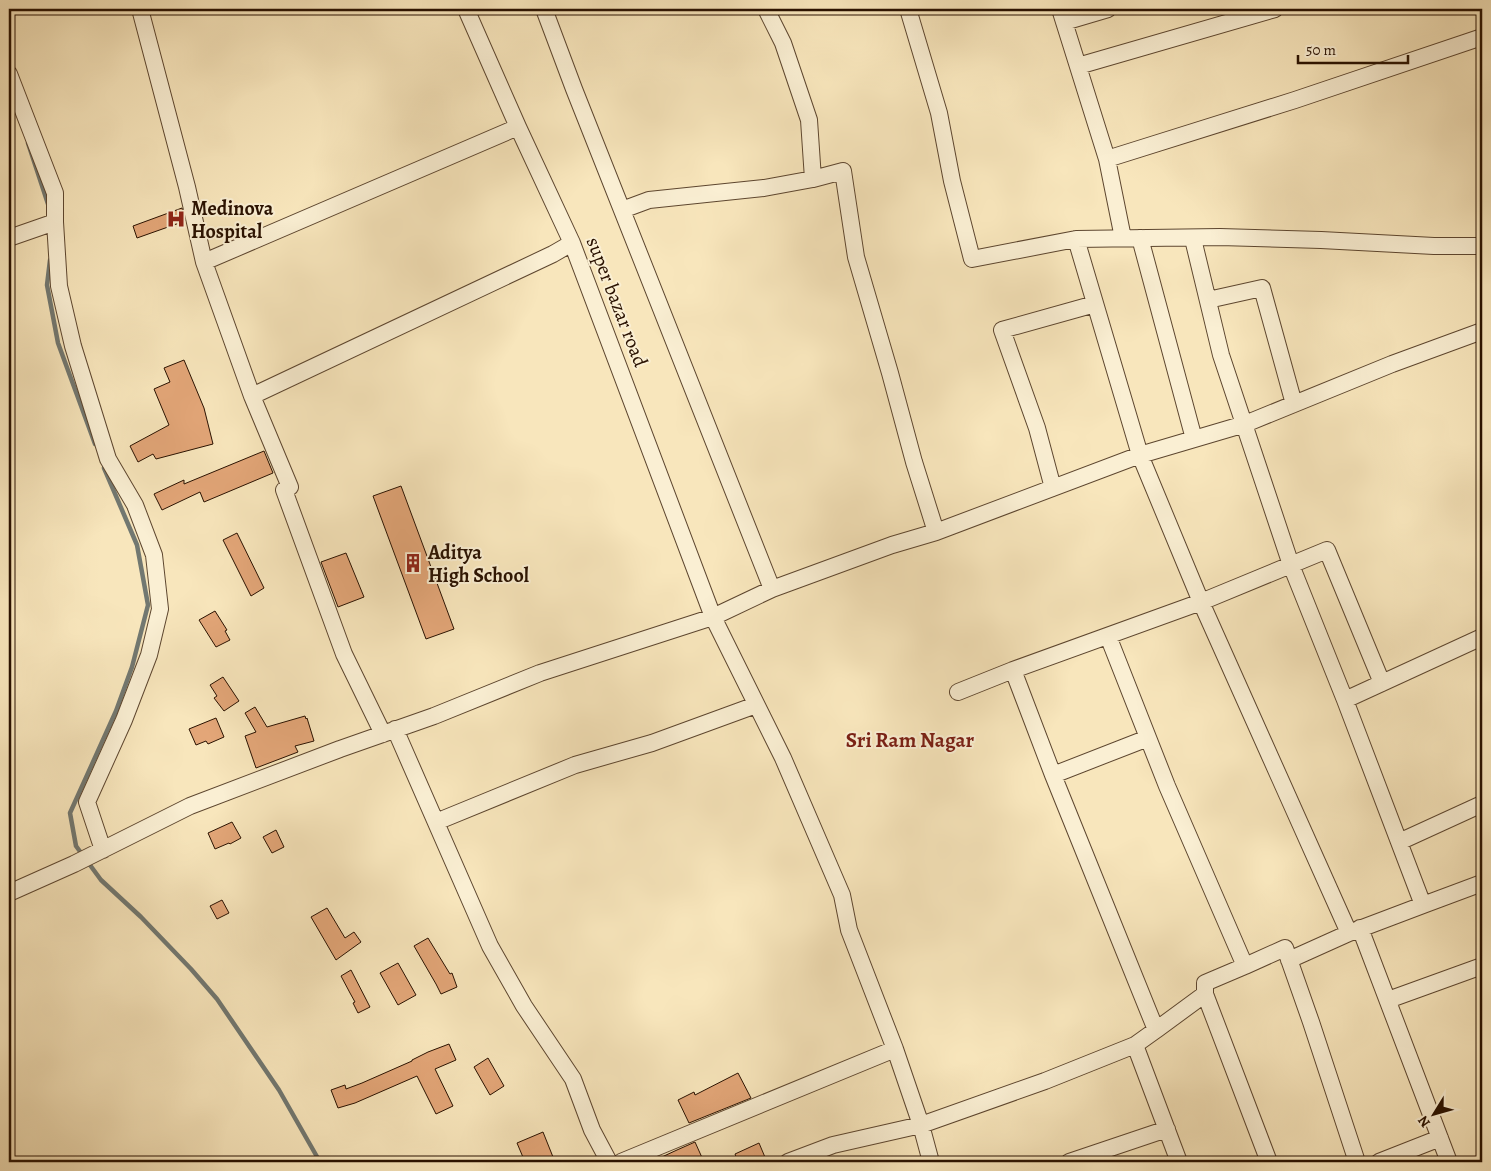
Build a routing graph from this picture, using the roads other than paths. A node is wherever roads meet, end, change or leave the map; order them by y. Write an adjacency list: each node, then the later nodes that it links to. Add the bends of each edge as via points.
1 (140, 9): 23 (street)
2 (466, 9): 12 (street, super bazar road)
3 (544, 9): 15 (street)
4 (766, 9): 14 (street, via 783,43 809,120)
5 (908, 9): 19 (street, via 939,112 972,259)
6 (1108, 9): 8 (street)
7 (1275, 9): 10 (street)
8 (1062, 15): 10 (street)
9 (1482, 37): 13 (street)
10 (1078, 66): 13 (street)
11 (9, 74): 16 (street, via 55,193)
12 (518, 126): 21 (street, super bazar road); 23 (street)
13 (1107, 159): 18 (street)
14 (813, 179): 15 (street, via 764,188 649,200); 33 (street, via 843,171 856,257)
15 (622, 210): 35 (street)
16 (55, 222): 17 (street); 51 (street, via 59,286 73,346 108,459 135,505 154,555 160,609 149,655 87,802)
17 (9, 238)
18 (1132, 238): 19 (street); 20 (street); 30 (street)
19 (1076, 239): 25 (street)
20 (1192, 239): 22 (street, via 1220,237); 24 (street)
21 (572, 243): 27 (street); 37 (street, super bazar road)
22 (1482, 246)
23 (204, 262): 27 (street)
24 (1208, 300): 28 (street, via 1262,288); 29 (street, via 1221,355)
25 (1095, 304): 31 (street); 32 (street, via 1002,330 1037,428)
26 (1482, 331): 28 (street)
27 (252, 396): 45 (street, via 290,487 284,490 344,654)
28 (1294, 404): 29 (street)
29 (1245, 424): 30 (street); 34 (street)
30 (1194, 439): 31 (street)
31 (1140, 455): 32 (street); 36 (street)
32 (1053, 488): 33 (street)
33 (936, 532): 35 (street)
34 (1291, 565): 36 (street); 41 (street, via 1327,550); 43 (street)
35 (772, 590): 37 (street)
36 (1200, 602): 38 (street); 55 (street)
37 (713, 617): 44 (street, super bazar road); 45 (street, via 540,673)
38 (1108, 636): 40 (street); 46 (street)
39 (1482, 637): 41 (street)
40 (1013, 670): 42 (street); 47 (street)
41 (1382, 683): 43 (street)
42 (958, 692)
43 (1345, 700): 50 (street)
44 (756, 705): 49 (street, via 652,743 575,765); 63 (street, super bazar road, via 783,758 842,895 849,930)
45 (389, 732): 49 (street); 51 (street, via 190,806)
46 (1148, 738): 47 (street); 57 (street)
47 (1053, 775): 61 (street)
48 (1482, 804): 50 (street)
49 (436, 822): 67 (street, via 490,946 524,1006 573,1078)
50 (1399, 842): 54 (street)
51 (91, 856): 53 (street)
52 (1482, 883): 54 (street)
53 (9, 893)
54 (1423, 905): 55 (street)
55 (1354, 931): 56 (street); 60 (street)
56 (1289, 960): 57 (street, via 1285,948); 74 (street)
57 (1245, 966): 59 (street, via 1206,982)
58 (1482, 966): 60 (street)
59 (1205, 994): 61 (street); 73 (street)
60 (1388, 1000): 66 (street)
61 (1156, 1030): 62 (street)
62 (1135, 1045): 64 (street); 65 (street)
63 (895, 1049): 64 (street, super bazar road); 68 (street)
64 (921, 1125): 69 (street, via 833,1145); 70 (street, super bazar road)
65 (1167, 1129): 71 (street); 72 (street)
66 (1440, 1138): 75 (street); 76 (street)
67 (608, 1162)
68 (621, 1162)
69 (788, 1162)
70 (932, 1162)
71 (1069, 1162)
72 (1180, 1162)
73 (1270, 1162)
74 (1357, 1162)
75 (1379, 1162)
76 (1449, 1162)

